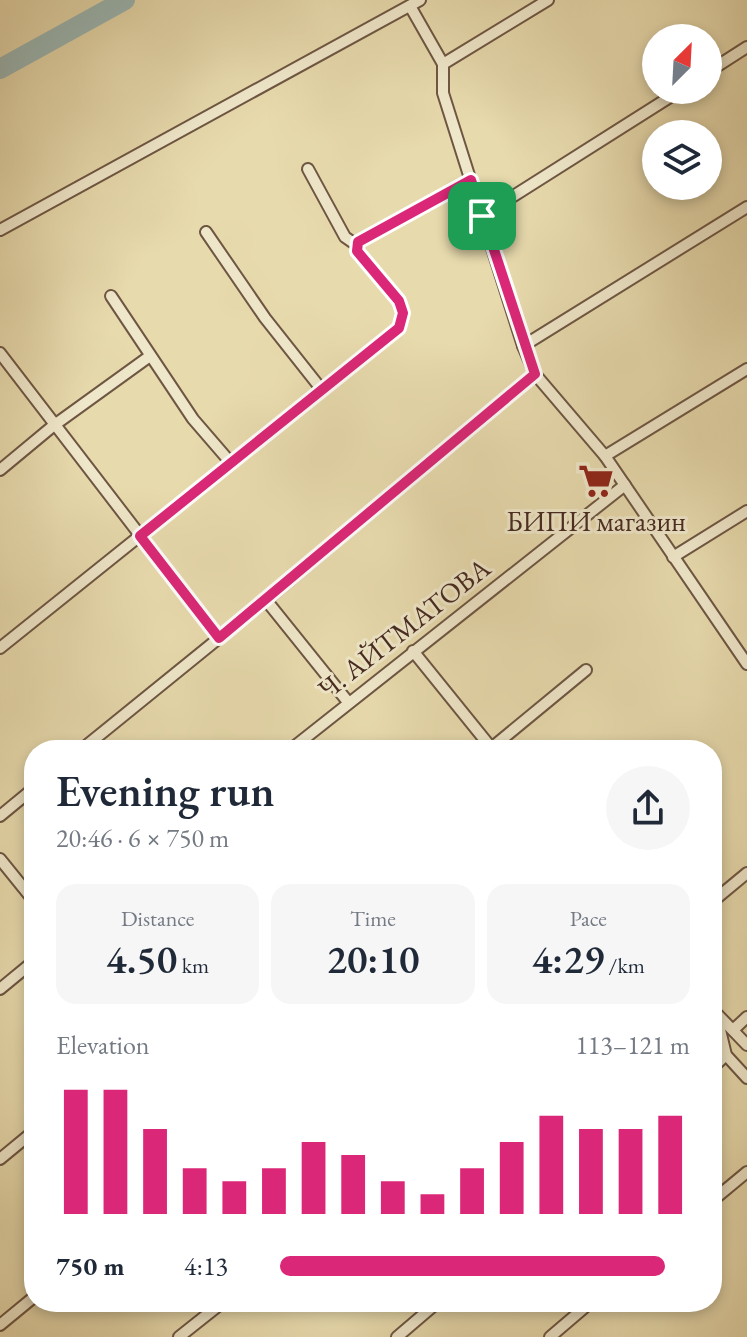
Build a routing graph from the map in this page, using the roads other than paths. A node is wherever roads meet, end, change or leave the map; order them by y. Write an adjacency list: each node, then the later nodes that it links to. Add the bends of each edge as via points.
1 (548, 0): 5 (street)
2 (415, 3): 5 (street); 11 (street)
3 (747, 47): 4 (street)
4 (722, 63)
5 (443, 64): 8 (street, via 443,93)
6 (659, 104): 10 (street)
7 (308, 169): 13 (street, via 345,237)
8 (471, 180): 10 (street); 13 (street)
9 (747, 207): 15 (street)
10 (482, 216): 15 (street)
11 (0, 230)
12 (206, 232): 20 (street)
13 (358, 246): 20 (street, via 403,313 399,328)
14 (111, 296): 17 (street)
15 (523, 346): 19 (street)
16 (0, 353): 21 (street)
17 (150, 356): 21 (street); 23 (street)
18 (747, 369): 22 (street)
19 (535, 374): 22 (street); 29 (street)
20 (322, 390): 23 (street)
21 (53, 426): 24 (street); 27 (street)
22 (605, 456): 25 (street)
23 (231, 463): 27 (street)
24 (0, 470)
25 (625, 485): 28 (street); 33 (street, Ч. АЙТМАТОВА)
26 (747, 511): 28 (street)
27 (140, 536): 30 (street); 31 (street)
28 (673, 557): 32 (street)
29 (266, 600): 30 (street); 36 (street)
30 (219, 638): 37 (street)
31 (0, 648)
32 (743, 648): 34 (street)
33 (413, 651): 36 (street, Ч. АЙТМАТОВА); 39 (street)
34 (747, 664)
35 (586, 670): 40 (street)
36 (348, 702): 38 (street, Ч. АЙТМАТОВА)
37 (93, 740)
38 (302, 740)
39 (484, 740)
40 (502, 740)
41 (24, 796): 42 (street)
42 (0, 816)
43 (0, 859): 45 (street)
44 (747, 873): 46 (street)
45 (24, 889)
46 (722, 894)
47 (24, 969): 48 (street)
48 (0, 989)
49 (747, 1017): 51 (street)
50 (722, 1018): 51 (street)
51 (733, 1030): 53 (street)
52 (722, 1040): 54 (street)
53 (747, 1045)
54 (726, 1055): 55 (street); 56 (street)
55 (722, 1059)
56 (747, 1078)
57 (24, 1139): 58 (street)
58 (0, 1159)
59 (747, 1172): 60 (street)
60 (722, 1193)
61 (24, 1305): 65 (street)
62 (210, 1312): 66 (street)
63 (426, 1312): 67 (street)
64 (579, 1312): 68 (street)
65 (0, 1325)
66 (179, 1337)
67 (397, 1337)
68 (550, 1337)

